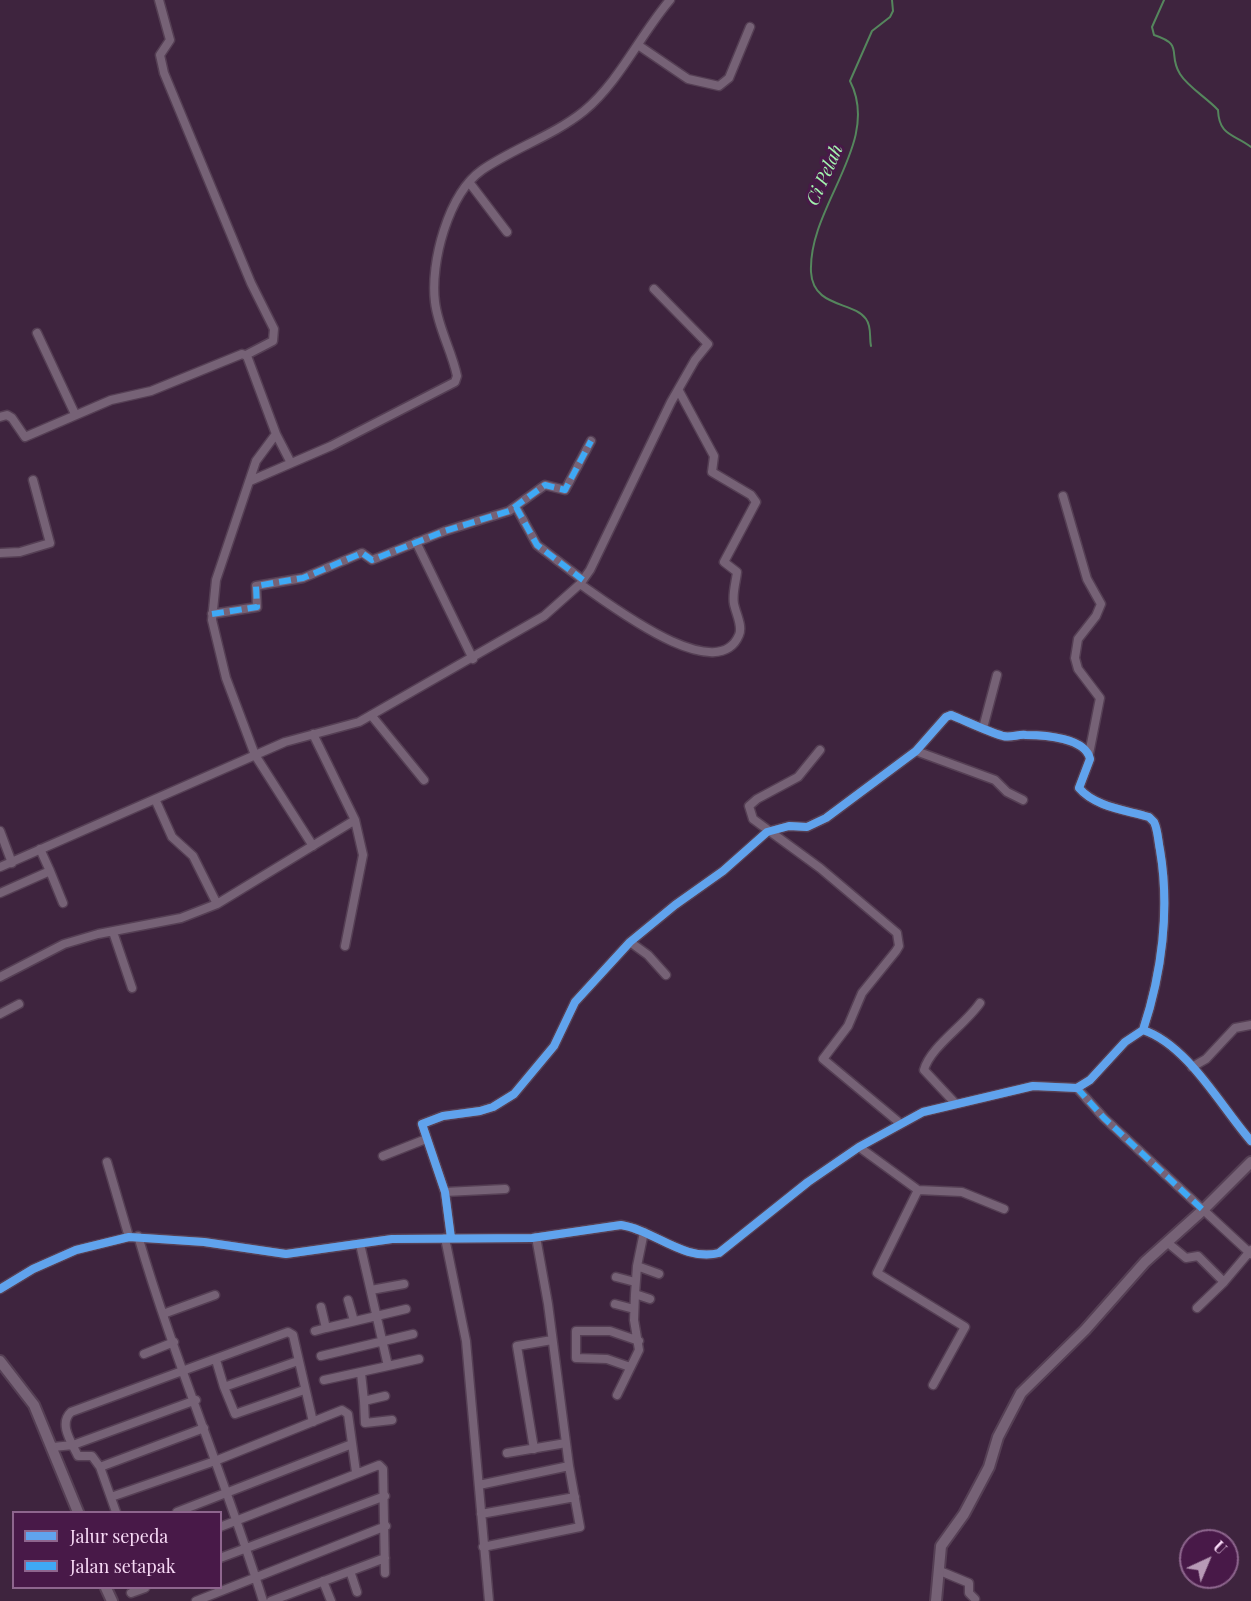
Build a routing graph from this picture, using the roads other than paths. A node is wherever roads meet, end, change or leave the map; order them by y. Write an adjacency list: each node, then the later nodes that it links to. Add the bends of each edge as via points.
1 (159, 0): 9 (street, via 170,35 160,56 164,73 274,329 273,341)
2 (670, 0): 4 (street)
3 (750, 27): 4 (street, via 729,78 719,86 688,79)
4 (638, 45): 5 (street, via 585,110 480,171)
5 (469, 182): 6 (street); 15 (street, via 442,232 434,290 456,380 409,408)
6 (507, 232)
7 (654, 289): 10 (street, via 708,342)
8 (37, 333): 11 (street)
9 (246, 355): 11 (street, via 151,391); 13 (street)
10 (679, 391): 22 (street); 22 (street, via 714,456 712,472 756,502 724,562 737,572 734,602 739,635 723,651 685,648 625,615)
11 (75, 414): 12 (street, via 25,437 12,418)
12 (0, 417)
13 (276, 434): 15 (street); 17 (street, via 260,454)
14 (591, 441): 19 (street, via 565,490 545,485)
15 (291, 463): 17 (street)
16 (33, 480): 21 (street, via 50,543)
17 (250, 481): 23 (street, via 216,580)
18 (1063, 496): 31 (street, via 1087,579 1101,604 1076,648 1078,669 1100,698)
19 (516, 507): 20 (street); 22 (street, via 537,545)
20 (416, 542): 23 (street, via 372,560 362,553 303,578 256,586 256,607); 24 (street)
21 (0, 553)
22 (582, 582): 24 (street, via 544,616)
23 (212, 614): 32 (street, via 226,678)
24 (473, 659): 26 (street)
25 (997, 675): 27 (street)
26 (371, 715): 28 (street); 33 (street)
27 (982, 728): 30 (street, via 951,715); 31 (street, via 1005,736 1071,741 1082,745)
28 (313, 734): 32 (street); 36 (street)
29 (819, 750): 38 (street, via 798,777 749,807 753,819)
30 (916, 751): 35 (street, via 995,780); 38 (street, via 819,823)
31 (1089, 754): 57 (street, via 1089,765 1079,783 1083,793 1149,817 1156,826 1165,904 1162,945)
32 (255, 755): 34 (street); 39 (street)
33 (424, 780)
34 (155, 799): 40 (street); 46 (street, via 172,837 193,856)
35 (1023, 800)
36 (355, 820): 39 (street); 49 (street, via 363,855)
37 (0, 831): 41 (street)
38 (767, 832): 48 (street); 61 (street, via 820,868 897,933 899,946 862,993 848,1026 823,1059)
39 (313, 846): 46 (street)
40 (40, 849): 41 (street); 43 (street)
41 (12, 863): 42 (street)
42 (0, 867)
43 (50, 871): 44 (street); 45 (street)
44 (0, 893)
45 (63, 903)
46 (217, 904): 47 (street, via 181,918)
47 (113, 932): 51 (street, via 64,944); 52 (street)
48 (630, 942): 50 (street); 62 (street, via 575,1002 554,1046 521,1087 493,1107 425,1121 422,1128)
49 (345, 946)
50 (666, 975)
51 (0, 978)
52 (132, 988)
53 (980, 1003): 60 (street, via 930,1056 924,1070)
54 (19, 1004): 55 (street)
55 (0, 1014)
56 (1251, 1024): 58 (street, via 1235,1028 1206,1059)
57 (1143, 1030): 58 (street, via 1157,1035); 59 (street)
58 (1192, 1067): 63 (street)
59 (1077, 1088): 60 (street, via 1033,1086); 72 (street)
60 (955, 1103): 61 (street)
61 (901, 1124): 64 (street)
62 (426, 1138): 65 (street); 70 (street)
63 (1251, 1141)
64 (859, 1147): 69 (street); 73 (street, via 719,1253 702,1256)
65 (383, 1156)
66 (107, 1162): 74 (street)
67 (1251, 1162): 72 (street)
68 (505, 1189): 70 (street)
69 (918, 1190): 71 (street, via 962,1192); 118 (street, via 877,1273 965,1327)
70 (445, 1192): 76 (street)
71 (1004, 1209)
72 (1203, 1210): 77 (street); 79 (street)
73 (644, 1232): 75 (street, via 609,1225); 80 (street)
74 (134, 1236): 78 (street, via 286,1254); 86 (street, via 76,1250); 97 (street)
75 (534, 1237): 76 (street); 103 (street)
76 (448, 1238): 78 (street); 138 (street, via 466,1341)
77 (1168, 1243): 84 (street, via 1186,1258 1198,1256); 155 (street, via 1145,1262 1085,1330 1021,1393 998,1437 989,1467 964,1514 941,1546)
78 (360, 1244): 87 (street)
79 (1250, 1252): 84 (street)
80 (637, 1266): 81 (street); 83 (street)
81 (659, 1274)
82 (616, 1277): 83 (street)
83 (635, 1282): 88 (street)
84 (1224, 1282): 94 (street)
85 (404, 1284): 87 (street)
86 (0, 1289)
87 (370, 1290): 98 (street)
88 (635, 1294): 90 (street); 96 (street)
89 (215, 1295): 97 (street)
90 (650, 1299)
91 (348, 1300): 99 (street)
92 (615, 1304): 96 (street)
93 (321, 1306): 100 (street)
94 (1197, 1308)
95 (406, 1309): 98 (street)
96 (634, 1309): 105 (street)
97 (162, 1314): 106 (street)
98 (376, 1315): 99 (street); 104 (street)
99 (354, 1321): 100 (street)
100 (326, 1328): 101 (street)
101 (315, 1331)
102 (413, 1334): 104 (street)
103 (552, 1340): 128 (street); 132 (street, via 518,1346)
104 (383, 1341): 108 (street); 113 (street)
105 (639, 1341): 114 (street); 114 (street, via 603,1330 576,1331 576,1358 607,1359)
106 (174, 1342): 107 (street); 115 (street)
107 (144, 1354)
108 (321, 1356)
109 (419, 1359): 113 (street)
110 (216, 1360): 112 (street, via 288,1332 293,1335); 115 (street); 119 (street)
111 (0, 1361): 131 (street, via 32,1399)
112 (298, 1361): 119 (street); 120 (street)
113 (388, 1366): 116 (street)
114 (630, 1367): 121 (street)
115 (185, 1371): 123 (street); 130 (street, via 71,1412 65,1426)
116 (361, 1373): 117 (street); 124 (street)
117 (324, 1380)
118 (933, 1385)
119 (224, 1386): 120 (street, via 235,1414)
120 (304, 1390): 126 (street)
121 (616, 1395)
122 (385, 1396): 124 (street)
123 (196, 1400): 127 (street); 130 (street)
124 (364, 1401): 125 (street, via 365,1423)
125 (392, 1420)
126 (313, 1422): 129 (street, via 346,1411); 134 (street)
127 (204, 1428): 134 (street); 136 (street)
128 (566, 1443): 132 (street); 135 (street)
129 (352, 1444): 137 (street); 139 (street)
130 (73, 1445): 131 (street); 136 (street, via 78,1456 92,1456)
131 (53, 1447): 143 (street)
132 (534, 1449): 133 (street)
133 (507, 1454)
134 (215, 1461): 139 (street); 141 (street)
135 (569, 1466): 138 (street); 142 (street)
136 (100, 1467): 141 (street)
137 (357, 1472): 140 (street, via 381,1466); 147 (street)
138 (479, 1485): 146 (street)
139 (227, 1495): 145 (street); 147 (street)
140 (385, 1496): 149 (street); 151 (street)
141 (111, 1497): 144 (street)
142 (574, 1497): 146 (street); 150 (street, via 580,1527)
143 (78, 1511)
144 (116, 1511)
145 (180, 1511)
146 (481, 1514): 150 (street)
147 (236, 1521): 148 (street); 151 (street)
148 (222, 1526)
149 (386, 1526): 153 (street); 157 (street)
150 (483, 1547): 165 (street)
151 (247, 1548): 152 (street); 157 (street)
152 (222, 1557)
153 (385, 1558): 154 (street); 156 (street)
154 (350, 1571): 158 (street); 159 (street)
155 (940, 1571): 160 (street, via 969,1583 969,1593); 166 (street)
156 (385, 1573)
157 (256, 1576): 161 (street); 162 (street)
158 (323, 1581): 163 (street); 164 (street)
159 (357, 1592)
160 (975, 1599)
161 (196, 1601)
162 (263, 1601)
163 (271, 1601)
164 (331, 1601)
165 (489, 1601)
166 (936, 1601)

